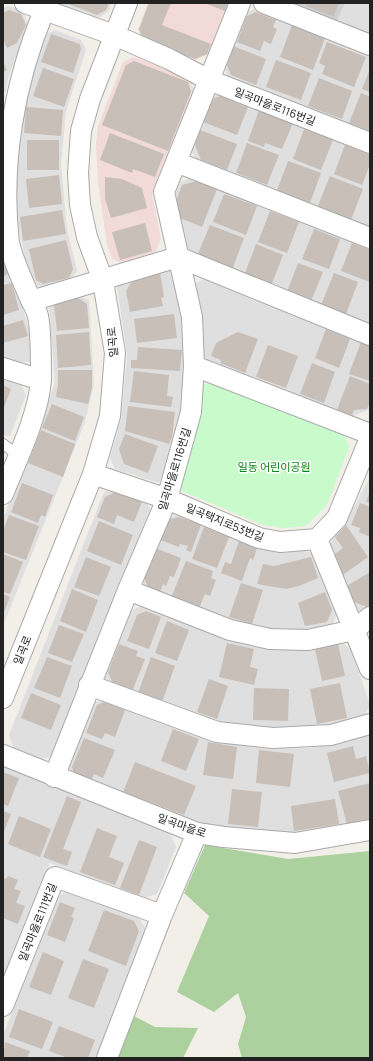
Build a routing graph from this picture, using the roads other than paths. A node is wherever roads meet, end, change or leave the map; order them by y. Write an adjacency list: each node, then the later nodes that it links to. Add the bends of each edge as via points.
1 (25, 3): 5 (street, 일곡마을로116번길)
2 (127, 3): 6 (street, 일곡로)
3 (240, 3): 8 (street, 일곡마을로116번길)
4 (264, 3): 7 (street)
5 (44, 11): 6 (street, 일곡마을로116번길); 9 (street)
6 (114, 35): 8 (street, 일곡마을로116번길); 15 (street, 일곡로, via 80,131 78,173 80,205 87,237)
7 (370, 45)
8 (209, 80): 10 (street, 일곡마을로116번길); 12 (street, 일곡마을로116번길)
9 (8, 102): 11 (street)
10 (370, 143)
11 (4, 160): 16 (street, via 3,200 9,242 16,268)
12 (176, 162): 13 (street); 14 (street, 일곡마을로116번길, via 164,192)
13 (370, 238)
14 (178, 257): 15 (street); 17 (street); 18 (street, 일곡마을로116번길, via 192,317)
15 (103, 280): 16 (street); 24 (street, 일곡로, via 115,353 110,416)
16 (31, 301): 20 (street, via 38,316)
17 (370, 335)
18 (194, 366): 21 (street); 26 (street, 일곡마을로116번길, via 191,412)
19 (3, 368): 20 (street)
20 (41, 380): 23 (street, via 38,400)
21 (370, 434)
22 (370, 438): 27 (street, via 338,518)
23 (11, 449): 25 (street)
24 (93, 474): 26 (street, 일곡택지로53번길); 33 (street, 일곡로)
25 (3, 494)
26 (168, 499): 27 (street, 일곡택지로53번길, via 259,538 280,542); 28 (street, 일곡마을로116번길)
27 (317, 539): 30 (street)
28 (128, 590): 30 (street, via 230,630 270,639 308,640); 32 (street, 일곡마을로116번길)
29 (370, 617): 30 (street)
30 (354, 630): 31 (street)
31 (370, 669)
32 (89, 685): 34 (street, via 217,732 273,738 331,735); 36 (street, 일곡마을로116번길)
33 (3, 698)
34 (370, 724)
35 (3, 755): 36 (street, 일곡마을로)
36 (54, 776): 38 (street, 일곡마을로)
37 (370, 830): 38 (street, 일곡마을로, via 295,843)
38 (198, 833): 39 (street)
39 (162, 915): 40 (street, 일곡마을로111번길, via 55,878); 41 (street)
40 (3, 1006)
41 (107, 1058)

